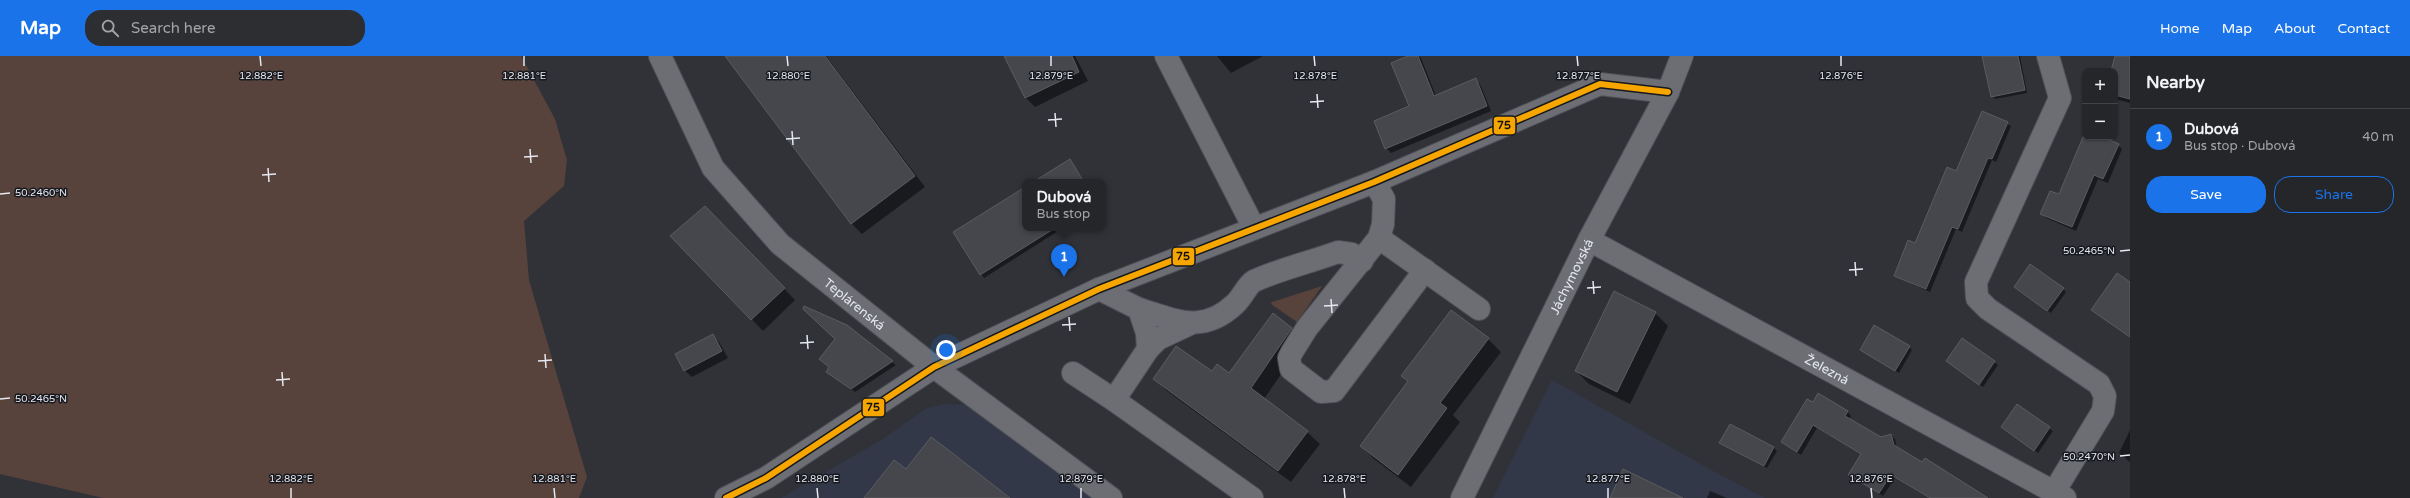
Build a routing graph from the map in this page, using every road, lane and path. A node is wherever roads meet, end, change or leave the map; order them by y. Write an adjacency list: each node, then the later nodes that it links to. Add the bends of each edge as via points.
1 (660, 56): 17 (street, Teplárenská, via 713,168 780,244)
2 (1166, 56): 7 (street)
3 (1682, 56): 5 (street, Jáchymovská)
4 (2048, 56): 20 (street, via 2060,98 1976,282 1977,298 1988,309 2100,384 2105,396 2103,411)
5 (1668, 92): 6 (street, via 1600,84); 9 (street, Jáchymovská)
6 (1374, 182): 7 (street); 8 (street, via 1384,199 1383,224)
7 (1254, 228): 12 (street)
8 (1379, 238): 10 (street); 11 (street)
9 (1589, 240): 20 (street, Železná); 24 (street, Jáchymovská)
10 (1362, 261): 11 (street, via 1308,328 1289,358 1291,369 1321,392 1334,391); 15 (street, via 1352,254 1338,252 1252,282 1227,312 1203,323)
11 (1425, 270): 14 (street)
12 (1099, 289): 13 (street); 17 (street)
13 (1139, 309): 15 (street); 16 (street, via 1147,334)
14 (1479, 309)
15 (1190, 324): 16 (street, via 1158,339)
16 (1148, 350): 19 (street)
17 (934, 367): 21 (street, via 766,478); 22 (street, Teplárenská)
18 (1073, 373): 19 (street)
19 (1114, 400): 23 (street)
20 (2060, 495)
21 (726, 498)
22 (1111, 498)
23 (1252, 498)
24 (1462, 498)

